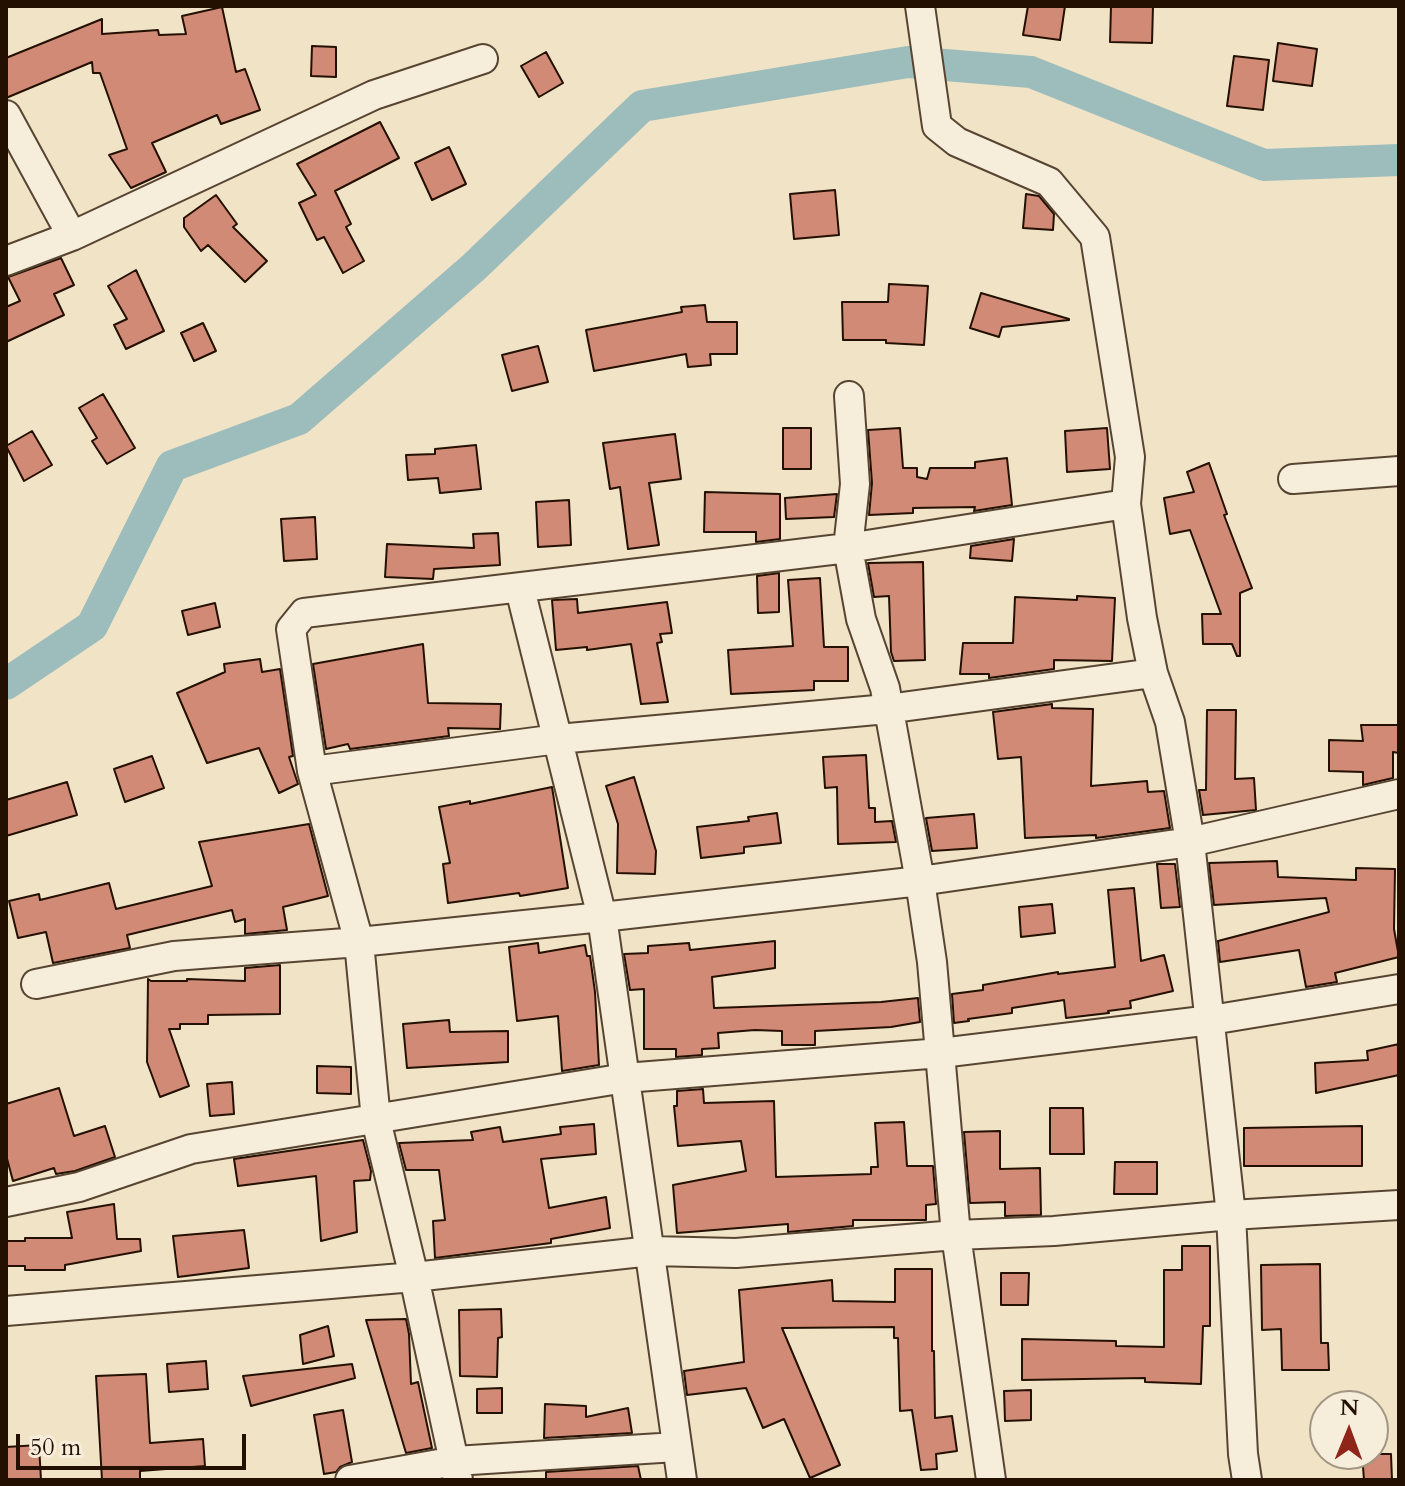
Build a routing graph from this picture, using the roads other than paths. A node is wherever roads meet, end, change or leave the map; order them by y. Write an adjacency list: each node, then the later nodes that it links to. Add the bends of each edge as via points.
1 (920, 6): 9 (street, via 937,126 957,142 1049,182 1095,237 1130,457)
2 (483, 59): 4 (street, via 374,95)
3 (6, 115): 4 (street)
4 (72, 236): 5 (street)
5 (6, 261)
6 (849, 396): 10 (street, via 855,484)
7 (1399, 471): 8 (street)
8 (1293, 479)
9 (1126, 504): 10 (street); 12 (street)
10 (848, 548): 11 (street); 13 (street, via 861,619)
11 (520, 589): 14 (street); 15 (street, via 304,613 291,629)
12 (1153, 673): 13 (street); 17 (street, via 1170,722)
13 (887, 709): 14 (street); 18 (street)
14 (558, 739): 15 (street); 19 (street)
15 (312, 771): 20 (street)
16 (1399, 794): 17 (street)
17 (1190, 842): 18 (street); 23 (street)
18 (920, 881): 19 (street); 24 (street)
19 (602, 917): 20 (street); 25 (street)
20 (359, 942): 21 (street, via 174,956); 26 (street)
21 (36, 984)
22 (1399, 989): 23 (street)
23 (1211, 1020): 24 (street); 29 (street)
24 (941, 1053): 25 (street); 30 (street)
25 (625, 1078): 26 (street); 31 (street)
26 (376, 1120): 27 (street, via 191,1149 79,1187); 32 (street)
27 (6, 1202)
28 (1399, 1205): 29 (street)
29 (1231, 1215): 30 (street); 39 (street)
30 (956, 1235): 31 (street, via 736,1253); 38 (street)
31 (651, 1251): 32 (street); 34 (street)
32 (414, 1277): 33 (street); 35 (street)
33 (6, 1311)
34 (676, 1447): 35 (street); 37 (street)
35 (457, 1471): 36 (street)
36 (350, 1480)
37 (682, 1480)
38 (991, 1480)
39 (1247, 1480)

